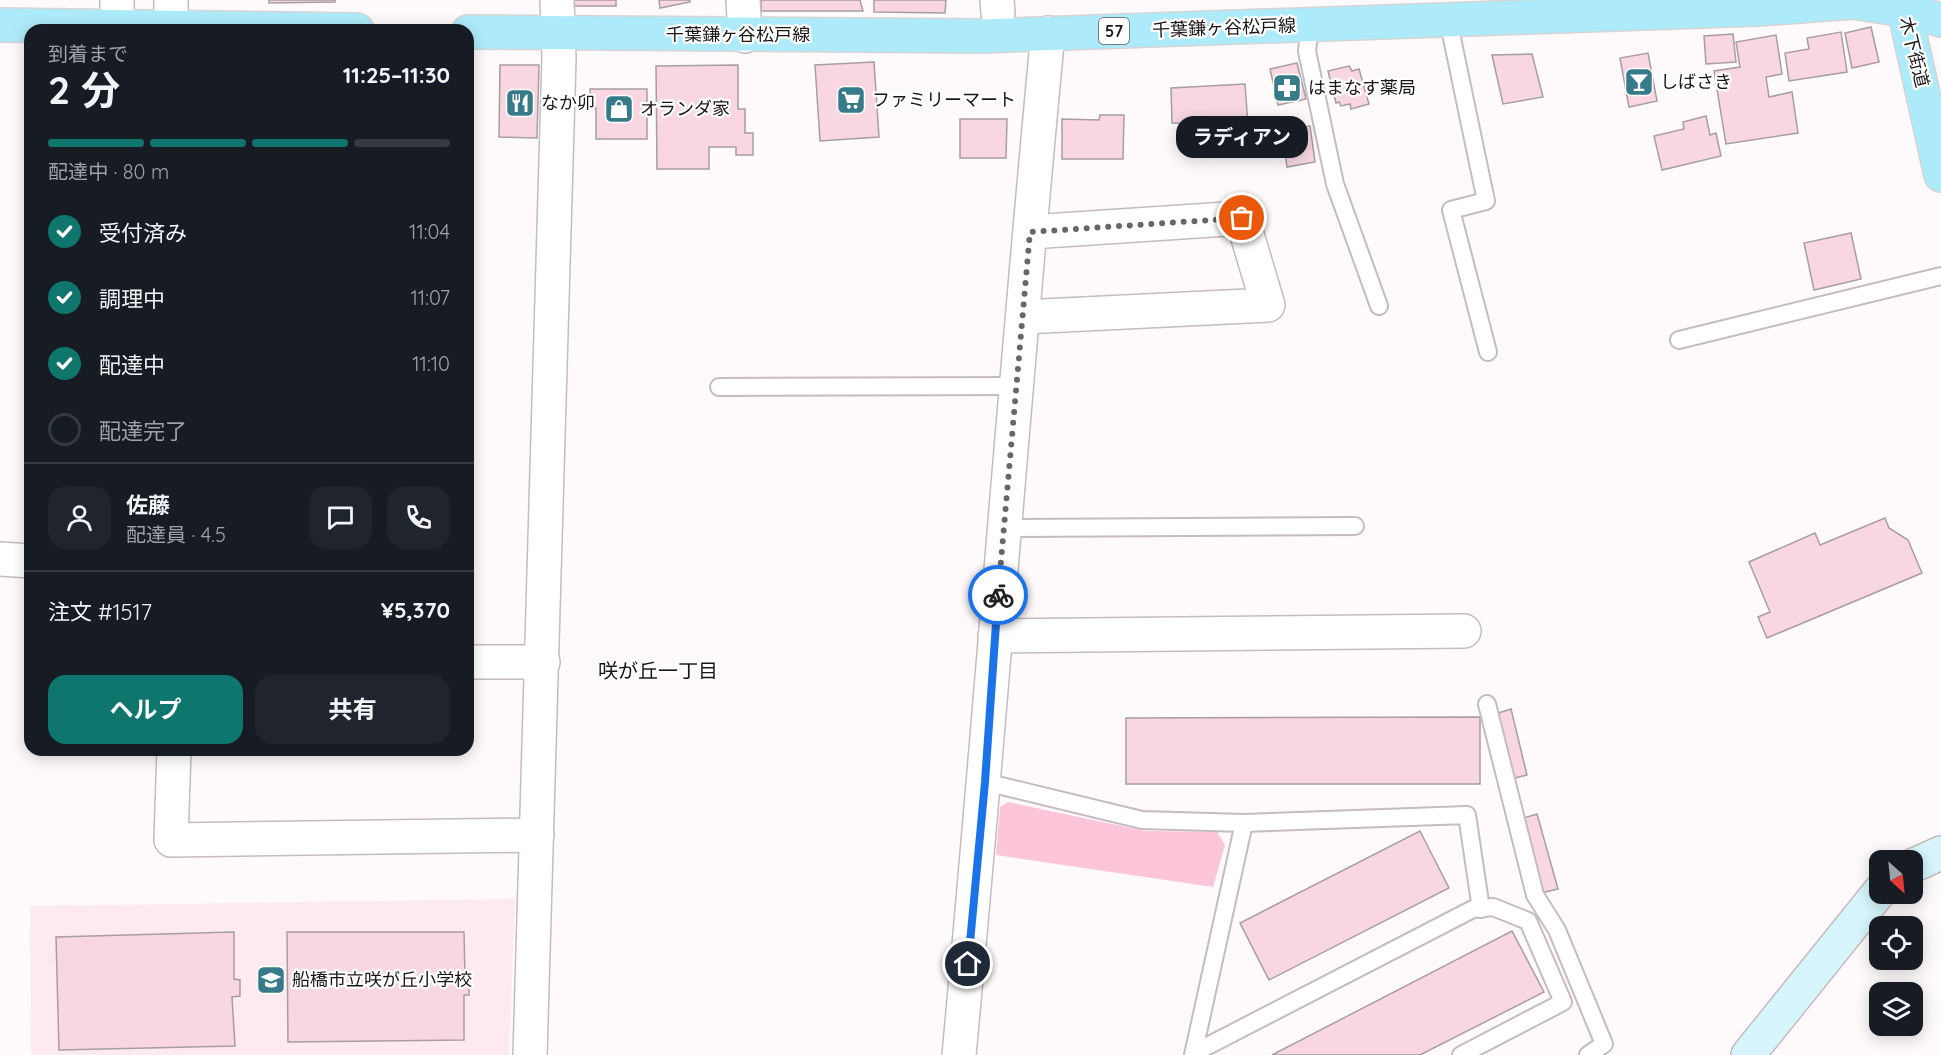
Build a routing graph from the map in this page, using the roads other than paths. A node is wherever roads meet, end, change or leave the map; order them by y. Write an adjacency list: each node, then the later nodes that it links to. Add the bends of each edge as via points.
1 (557, 0): 13 (street)
2 (743, 0): 15 (street)
3 (1903, 5): 7 (main road, 千葉鎌ヶ谷松戸線 / 57, via 1853,2 1759,9); 8 (main road, 千葉鎌ヶ谷松戸線 / 57); 16 (main road, 木下街道)
4 (117, 13): 5 (main road); 10 (main road)
5 (171, 14): 9 (main road)
6 (998, 16): 14 (main road, 千葉鎌ヶ谷松戸線 / 57); 15 (main road, 千葉鎌ヶ谷松戸線 / 57)
7 (1448, 19): 11 (main road, 千葉鎌ヶ谷松戸線 / 57); 22 (lane, via 1486,201 1450,210)
8 (1941, 20)
9 (287, 24)
10 (0, 25)
11 (1310, 25): 14 (main road, 千葉鎌ヶ谷松戸線 / 57); 19 (lane, via 1307,51 1335,184)
12 (474, 32): 13 (main road, 千葉鎌ヶ谷松戸線 / 57)
13 (559, 33): 15 (main road, 千葉鎌ヶ谷松戸線 / 57); 32 (street)
14 (1048, 33): 17 (street)
15 (745, 36)
16 (1941, 175)
17 (1030, 232): 20 (street); 20 (street, via 1242,218 1268,305)
18 (1941, 276): 21 (lane)
19 (1379, 306)
20 (1023, 317): 23 (street)
21 (1679, 340)
22 (1488, 352)
23 (1017, 386): 24 (lane); 26 (street)
24 (719, 387)
25 (1355, 526): 26 (lane)
26 (1004, 528): 30 (street)
27 (0, 559): 28 (street)
28 (24, 561)
29 (1464, 631): 30 (street)
30 (995, 636): 35 (street)
31 (474, 662): 32 (street)
32 (543, 662): 37 (street)
33 (1487, 704): 46 (lane, via 1535,896 1557,930 1604,1044)
34 (174, 756): 37 (street, via 171,840)
35 (985, 782): 36 (lane, via 1142,820); 44 (street)
36 (1244, 823): 41 (lane, via 1467,815); 42 (lane)
37 (537, 835): 43 (street)
38 (1941, 852): 39 (street)
39 (1923, 861)
40 (1870, 904): 47 (street)
41 (1481, 909): 42 (lane, via 1473,909); 45 (lane, via 1493,907 1528,921 1563,1002)
42 (1193, 1054)
43 (530, 1055)
44 (959, 1055)
45 (1461, 1055)
46 (1588, 1055)
47 (1748, 1055)

